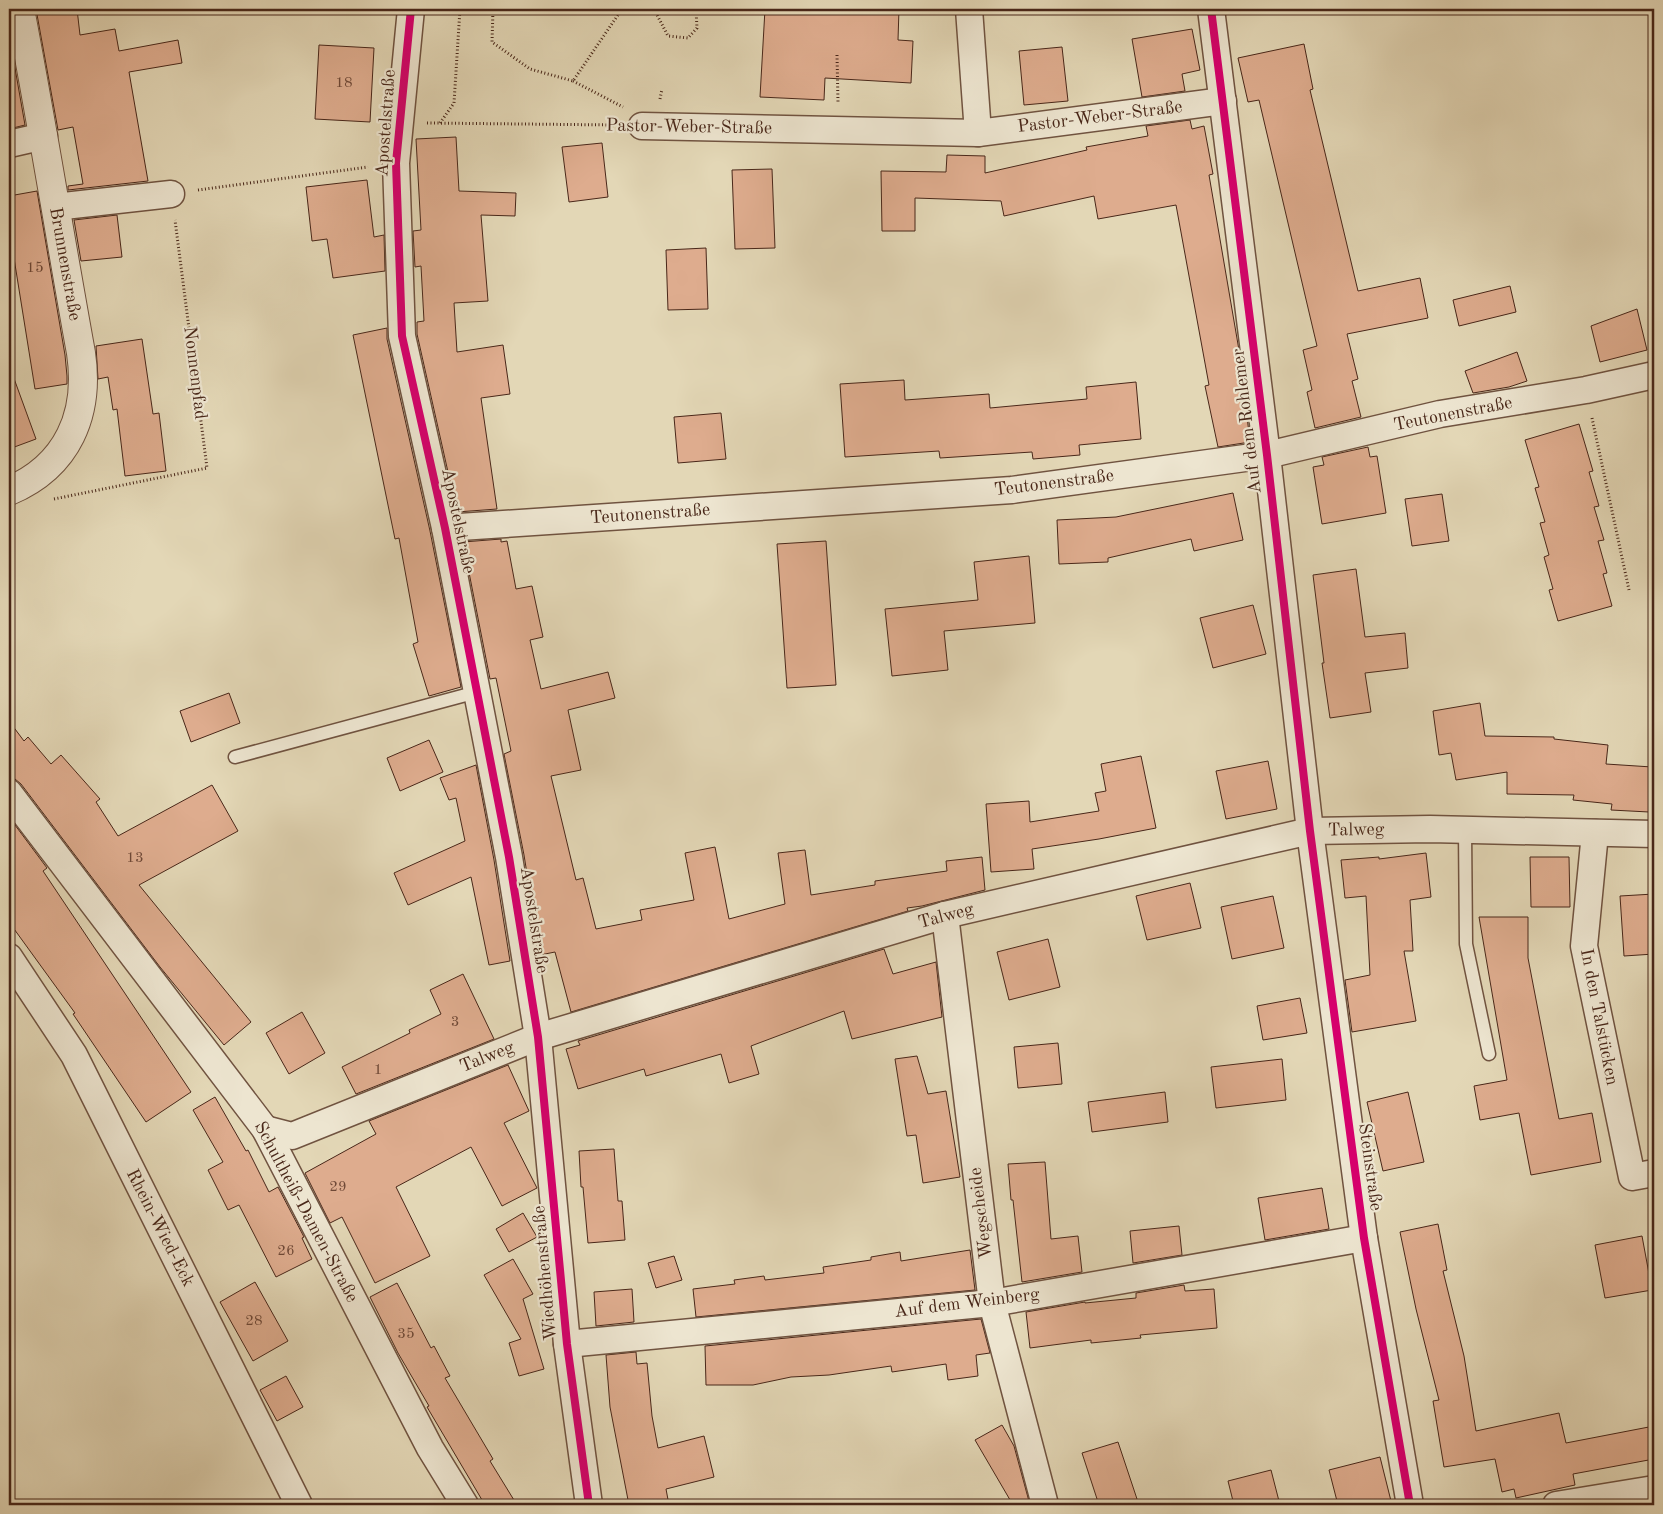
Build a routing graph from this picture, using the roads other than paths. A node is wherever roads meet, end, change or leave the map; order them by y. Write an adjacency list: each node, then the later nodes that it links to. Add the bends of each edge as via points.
1 (20, 9): 8 (street, Brunnenstraße)
2 (411, 9): 15 (street, Apostelstraße, via 396,163 402,336)
3 (969, 9): 7 (street)
4 (1211, 9): 5 (street, Auf dem Rohlemer)
5 (1223, 101): 7 (street, Pastor-Weber-Straße); 13 (street, Auf dem Rohlemer)
6 (642, 126): 7 (street, Pastor-Weber-Straße)
7 (978, 133)
8 (44, 136): 9 (street); 11 (street, Brunnenstraße)
9 (9, 144)
10 (172, 194): 11 (street)
11 (55, 207): 14 (street, Brunnenstraße, via 84,372 82,400 75,427 65,445 38,475)
12 (1654, 375): 13 (street, Teutonenstraße, via 1586,390 1440,414)
13 (1267, 455): 15 (street, Teutonenstraße, via 1012,490); 20 (street, Auf dem Rohlemer)
14 (9, 491)
15 (445, 528): 16 (street, Apostelstraße)
16 (477, 692): 17 (lane); 25 (street, Apostelstraße, via 509,857)
17 (235, 757)
18 (9, 793): 27 (street, Schultheiß-Damen-Straße)
19 (1465, 829): 20 (street, Talweg); 21 (street, Talweg); 26 (lane, via 1466,944)
20 (1310, 831): 23 (street, Talweg); 29 (street, Steinstraße)
21 (1595, 833): 22 (street, Talweg); 28 (street, In den Talstücken, via 1584,946 1632,1176)
22 (1654, 834)
23 (945, 915): 25 (street, Talweg); 30 (street, Wegscheide)
24 (9, 957): 33 (street, Rhein-Wied-Eck, via 74,1056)
25 (538, 1037): 27 (street, Talweg, via 292,1136); 31 (street, Wiedhöhenstraße)
26 (1489, 1054)
27 (265, 1130): 34 (street, Schultheiß-Damen-Straße, via 430,1448)
28 (1654, 1173)
29 (1364, 1238): 30 (street, Auf dem Weinberg); 37 (street, Steinstraße)
30 (992, 1303): 31 (street, Auf dem Weinberg); 36 (street, Wegscheide)
31 (567, 1344): 35 (street, Wiedhöhenstraße)
32 (1654, 1488): 38 (street)
33 (299, 1505)
34 (465, 1505)
35 (588, 1505)
36 (1045, 1505)
37 (1410, 1505)
38 (1556, 1505)

